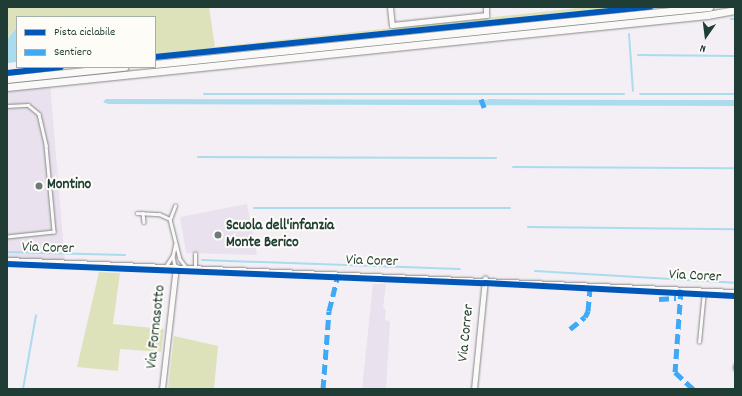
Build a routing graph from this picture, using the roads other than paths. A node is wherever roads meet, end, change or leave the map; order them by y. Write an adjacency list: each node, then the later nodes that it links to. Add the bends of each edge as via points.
1 (390, 7): 2 (street, via 392,25 486,15)
2 (486, 7)
3 (709, 7): 5 (main road)
4 (735, 10): 8 (main road, via 708,15)
5 (156, 64)
6 (114, 68): 7 (main road)
7 (7, 79)
8 (7, 87)
9 (7, 106): 15 (lane, via 28,105 39,114 46,144 54,232)
10 (175, 206): 13 (lane)
11 (137, 213): 12 (lane)
12 (143, 213): 13 (lane); 14 (lane)
13 (170, 218): 16 (lane)
14 (144, 222)
15 (7, 238)
16 (175, 242): 18 (lane); 19 (lane)
17 (195, 254): 24 (lane)
18 (173, 255): 21 (lane); 22 (lane)
19 (180, 259): 22 (lane); 23 (lane)
20 (7, 260): 21 (street, Via Corer)
21 (166, 266): 22 (street, Via Corer)
22 (176, 267): 23 (street, Via Corer); 31 (street, Via Fornasotto)
23 (187, 267): 24 (street, Via Corer)
24 (195, 268): 25 (street, Via Corer)
25 (485, 279): 26 (street, Via Corer); 32 (street, Via Correr)
26 (704, 290): 27 (street, Via Corer); 28 (lane)
27 (735, 292)
28 (699, 342)
29 (735, 366): 30 (lane)
30 (735, 369)
31 (162, 389)
32 (474, 389)

